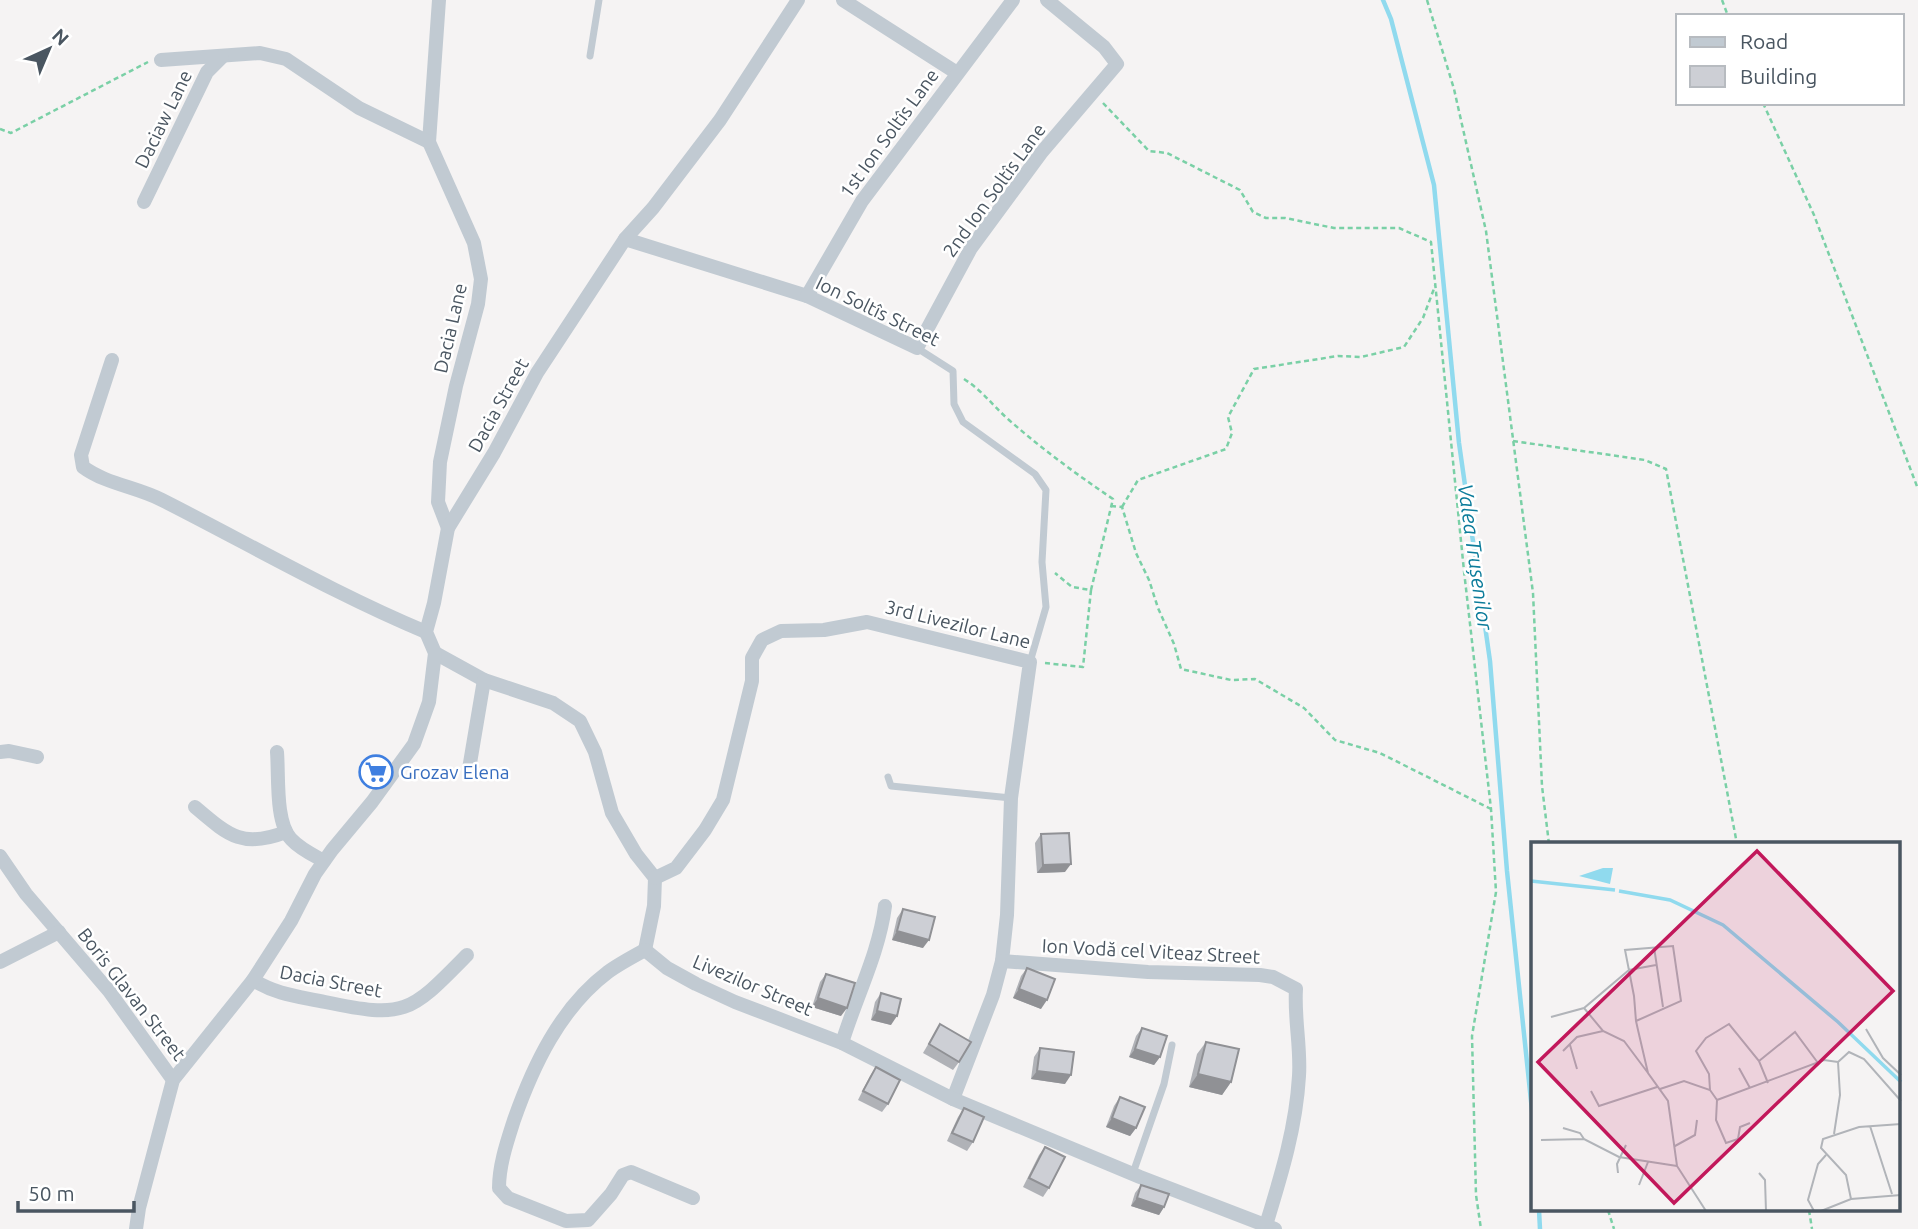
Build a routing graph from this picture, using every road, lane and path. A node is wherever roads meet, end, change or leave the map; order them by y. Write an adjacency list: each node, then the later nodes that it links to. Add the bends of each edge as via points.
1 (439, 0): 15 (street, Dacia Lane)
2 (599, 0): 8 (lane)
3 (798, 0): 17 (street, Dacia Street, via 720,120)
4 (843, 0): 11 (street)
5 (1013, 0): 11 (street, 1st Ion Soltîs Lane)
6 (1047, 0): 12 (street, 2nd Ion Soltîs Lane, via 1104,47 1117,64)
7 (1427, 0): 22 (path, via 1454,89 1486,231)
8 (590, 56)
9 (222, 57): 10 (street); 15 (street, via 260,53 285,59 359,108); 16 (street, Daciaw Lane, via 207,72)
10 (161, 60): 14 (path, via 143,63 11,133)
11 (957, 73): 19 (street, 1st Ion Soltîs Lane, via 862,201)
12 (1094, 91): 18 (path, via 1149,151 1167,153 1240,191 1253,212 1266,218 1334,228 1399,228 1431,242); 20 (street, 2nd Ion Soltîs Lane, via 971,248)
13 (1764, 105): 23 (path, via 1814,215)
14 (0, 129)
15 (429, 142): 26 (street, Dacia Lane, via 474,243 481,279 440,462 438,502)
16 (144, 202)
17 (625, 239): 19 (street, Ion Soltîs Street); 26 (street, Dacia Street, via 537,373)
18 (1435, 285): 25 (path, via 1423,317 1404,347 1361,357 1338,356 1254,369 1228,417 1232,433 1226,449 1138,480); 39 (path)
19 (807, 296): 20 (street, Ion Soltîs Street)
20 (917, 348): 30 (lane, Ion Soltîs Street, via 953,371 954,404 962,422 1035,474 1046,490 1042,562 1046,607)
21 (112, 360): 28 (street, via 81,455 83,467 150,494 378,612)
22 (1513, 441): 41 (path, via 1533,593); 42 (path, via 1645,460 1666,469)
23 (1918, 489)
24 (1111, 506): 25 (path)
25 (1122, 507): 39 (path, via 1181,669 1231,680 1255,679 1304,708 1335,740 1380,753)
26 (448, 528): 28 (street, Dacia Street)
27 (1091, 590): 30 (path, 3rd Livezilor Lane, via 1083,667)
28 (426, 632): 29 (street)
29 (435, 653): 31 (street); 44 (street, Dacia Street, via 429,702 414,744)
30 (1030, 662): 37 (street); 45 (street, 3rd Livezilor Lane, via 867,622 824,631 781,631 762,640 752,658 752,681 723,800 676,868)
31 (484, 680): 35 (street); 45 (street, via 553,703 580,721 596,752 612,813)
32 (0, 752): 34 (street)
33 (277, 752): 40 (street)
34 (37, 757)
35 (469, 769)
36 (888, 777): 37 (lane, via 891,786)
37 (1011, 798): 50 (street)
38 (195, 807): 40 (street, via 241,839)
39 (1491, 809): 63 (path, via 1496,892 1472,1037)
40 (286, 832): 44 (street, via 301,848)
41 (1549, 842)
42 (1737, 842)
43 (0, 856): 47 (street, Boris Glavan Street)
44 (324, 861): 52 (street, Dacia Street)
45 (655, 878): 48 (street)
46 (885, 906): 54 (street, via 881,932)
47 (59, 932): 51 (street, Boris Glavan Street); 56 (street, Boris Glavan Street, via 109,991)
48 (645, 950): 54 (street, Livezilor Street, via 667,968 735,1002); 59 (street, via 606,974 551,1037 524,1091 507,1141 499,1188 508,1198 566,1221 588,1220 623,1175 631,1172)
49 (467, 955): 52 (street, Dacia Street, via 417,1002 393,1012 364,1011 271,991)
50 (1002, 961): 53 (street, Ion Vodă cel Viteaz Street, via 1260,975); 57 (street)
51 (0, 962)
52 (253, 980): 56 (street, Dacia Street)
53 (1296, 989): 61 (street, Livezilor Street, via 1296,1109)
54 (842, 1043): 57 (street, Livezilor Street)
55 (1172, 1045): 58 (lane, via 1164,1084)
56 (173, 1080): 62 (street, Dacia Street)
57 (953, 1099): 58 (street, Livezilor Street)
58 (1132, 1174): 61 (street, Livezilor Street)
59 (693, 1198)
60 (1609, 1212): 64 (path)
61 (1270, 1227)
62 (136, 1229)
63 (1481, 1229)
64 (1614, 1229)

